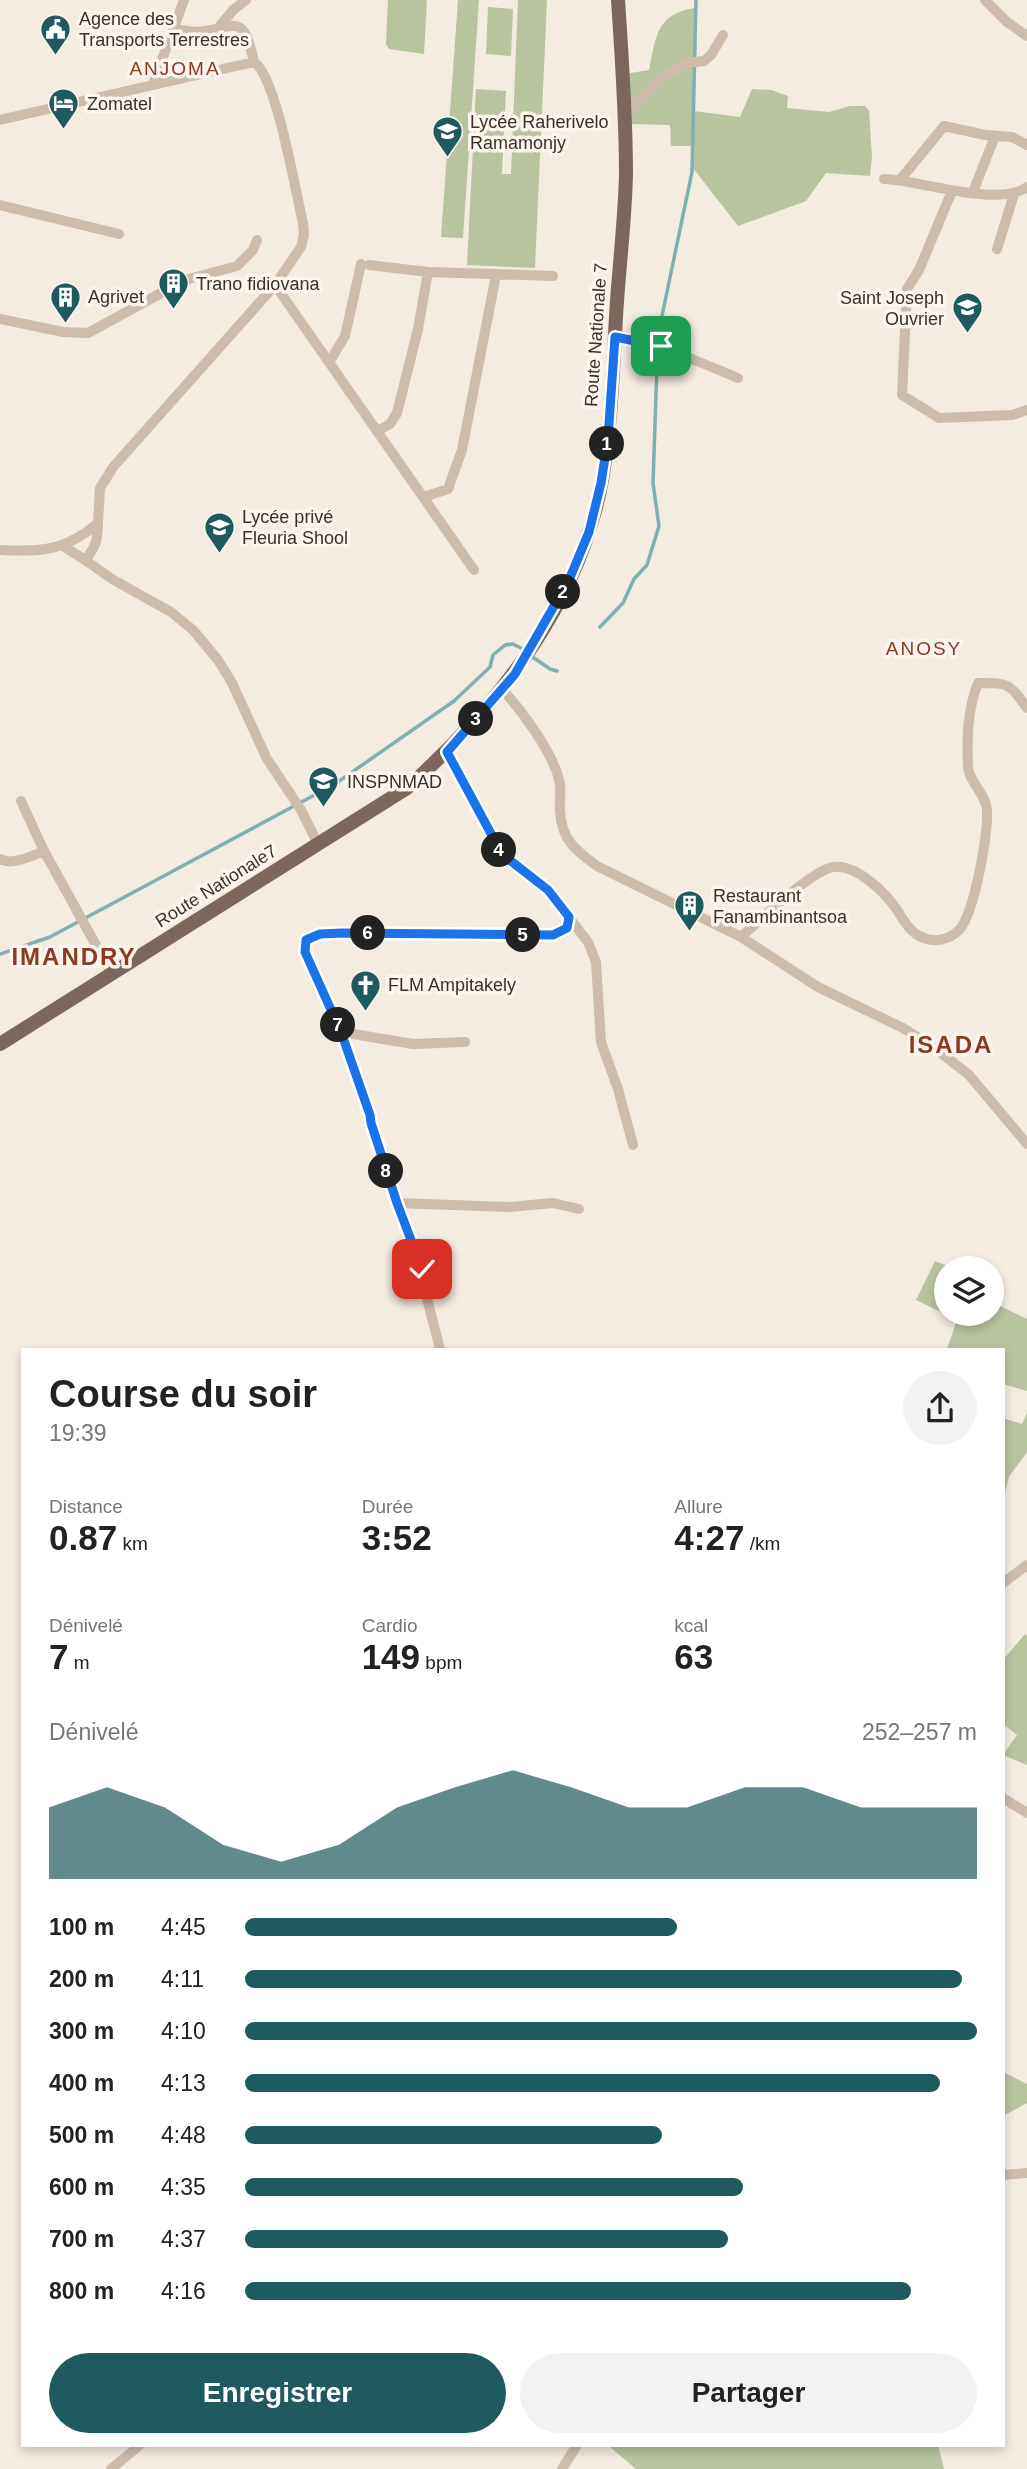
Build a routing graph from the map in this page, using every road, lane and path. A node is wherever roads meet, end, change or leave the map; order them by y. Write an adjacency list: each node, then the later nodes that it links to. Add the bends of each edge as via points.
1 (184, 0): 6 (street)
2 (246, 0): 5 (street)
3 (618, 0): 11 (main road, Route Nationale 7)
4 (985, 0): 8 (street)
5 (220, 26): 6 (street, via 197,32); 9 (street, via 244,30)
6 (174, 29): 10 (street)
7 (723, 35): 11 (street, via 704,61 687,63 664,76)
8 (1027, 36)
9 (254, 62): 10 (street); 28 (street, via 268,79 304,235)
10 (153, 84): 12 (street)
11 (625, 116): 30 (main road, Route Nationale 7, via 626,177)
12 (0, 120)
13 (995, 136): 14 (street, via 1012,137); 16 (street, via 944,125); 19 (street)
14 (1027, 145)
15 (884, 179): 16 (street)
16 (900, 180): 18 (street)
17 (1027, 187): 20 (street)
18 (952, 191): 19 (street); 33 (street, via 907,289 902,395 939,418 1012,415)
19 (973, 192): 20 (street)
20 (1014, 194): 24 (street)
21 (0, 205): 22 (street)
22 (119, 234)
23 (257, 240): 29 (street, via 237,266 185,280 88,333)
24 (997, 249)
25 (428, 272): 26 (street); 31 (street, via 365,264 345,336); 34 (street, via 397,413)
26 (496, 275): 27 (street); 35 (street, via 462,450 448,489)
27 (552, 276)
28 (275, 285): 31 (street); 36 (street, via 114,466 100,488)
29 (0, 319)
30 (615, 337): 32 (street, via 656,344); 41 (main road, Route Nationale 7, via 608,438 589,532 556,605)
31 (330, 361): 34 (street)
32 (738, 378)
33 (1027, 410)
34 (378, 431): 35 (street)
35 (424, 497): 40 (street)
36 (98, 523): 37 (street); 39 (street, via 94,549)
37 (63, 546): 38 (street, via 41,551); 39 (street)
38 (0, 550)
39 (86, 559): 45 (street, via 171,612 218,660 267,759)
40 (474, 570)
41 (502, 689): 43 (main road, Route Nationale 7); 49 (street, via 523,713 555,768 564,836 576,851 597,866)
42 (1027, 708): 49 (street, via 1012,687 978,683 969,709 968,771 987,809 979,877 960,930 942,941 927,940 912,932 894,905 866,877 833,866 798,888)
43 (447, 752): 45 (main road, Route Nationale7, via 407,788); 48 (street, via 502,854 548,890)
44 (21, 801): 46 (street)
45 (318, 844): 50 (main road, Route Nationale7)
46 (44, 851): 47 (street, via 6,863); 50 (street)
47 (0, 859)
48 (569, 917): 51 (street, via 567,928 553,935 331,933 306,940 305,952); 55 (street, via 596,962 601,1042)
49 (741, 937): 54 (street, via 818,987 936,1049 969,1075)
50 (111, 974): 53 (main road, Route Nationale7)
51 (341, 1032): 52 (street, via 413,1044); 56 (street)
52 (465, 1042)
53 (0, 1044)
54 (1027, 1144)
55 (633, 1145)
56 (397, 1203): 57 (street, via 510,1207 553,1203); 58 (street, via 422,1269)
57 (579, 1209)
58 (440, 1348)
59 (1027, 1565): 60 (street)
60 (1005, 1582)
61 (1005, 1799): 62 (street)
62 (1027, 1813)
63 (1027, 2173): 64 (street)
64 (1005, 2175)
65 (138, 2447): 67 (street)
66 (576, 2447): 68 (street)
67 (111, 2469)
68 (562, 2469)

